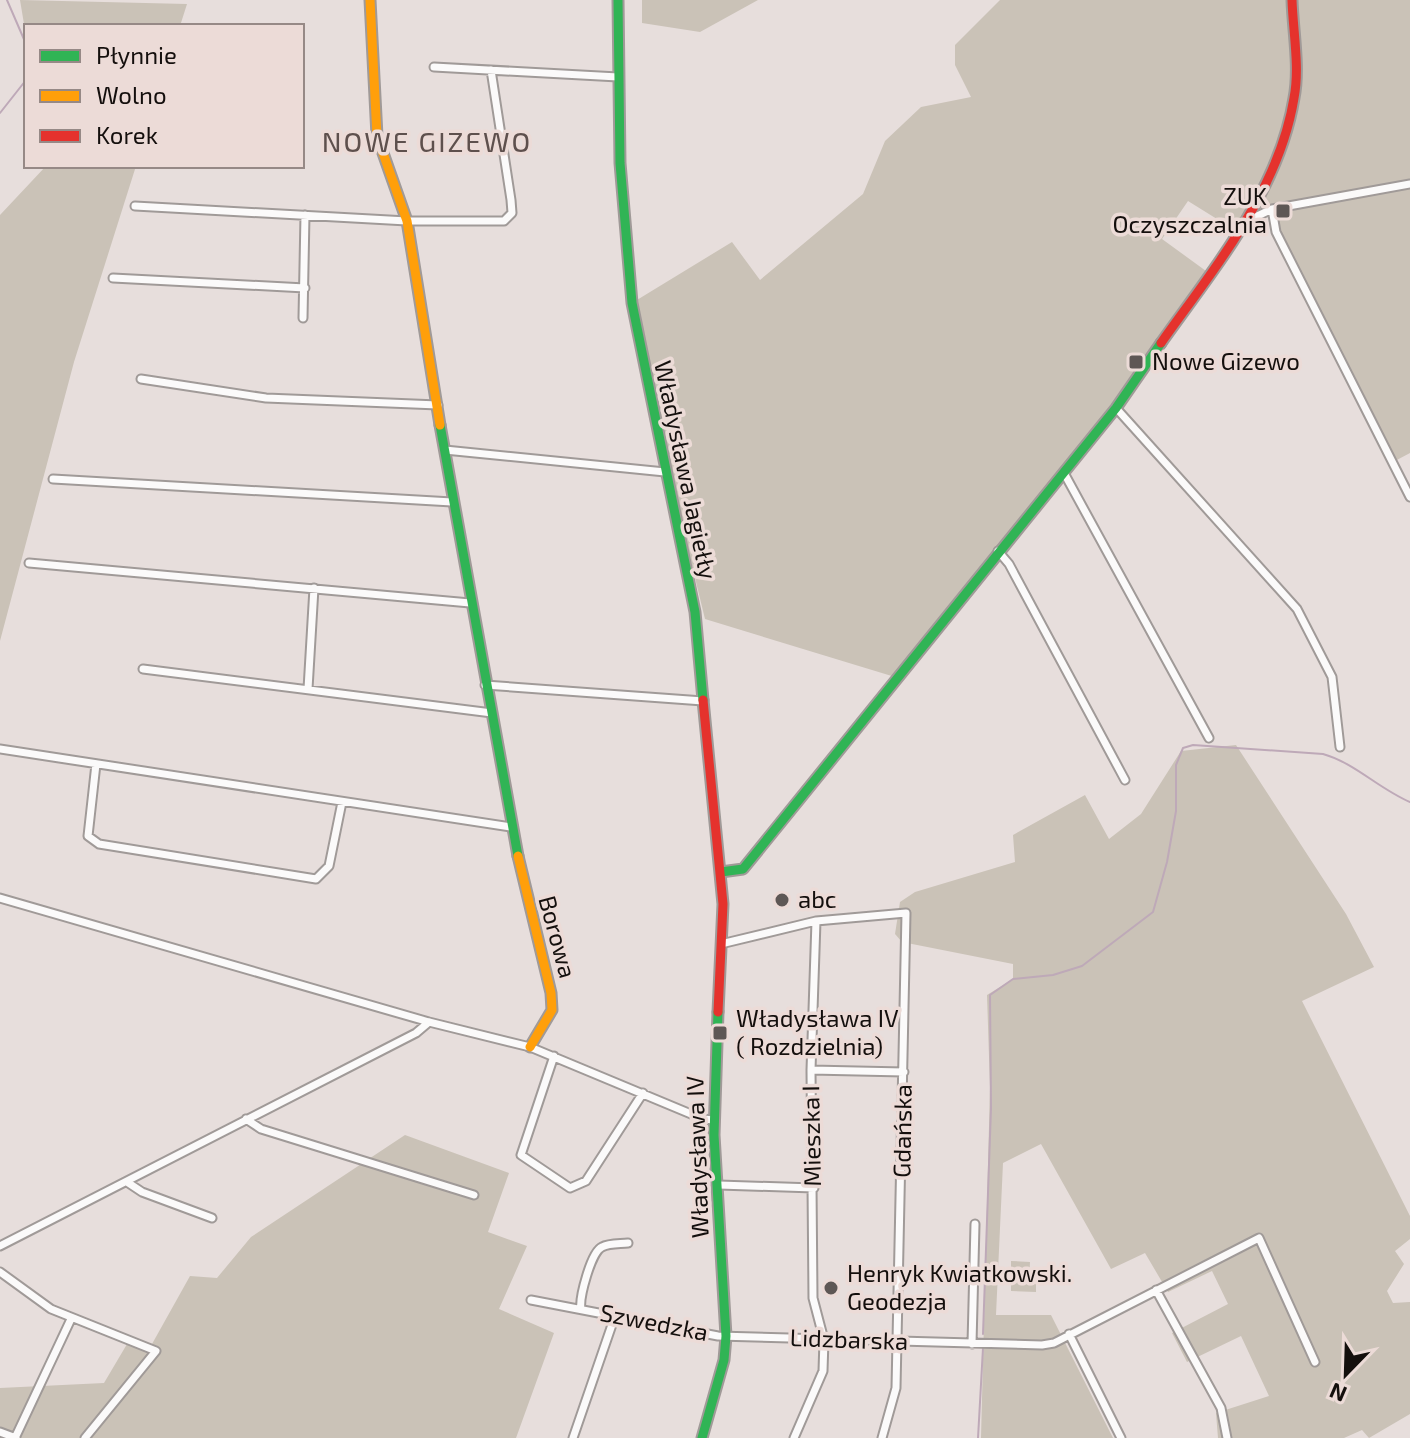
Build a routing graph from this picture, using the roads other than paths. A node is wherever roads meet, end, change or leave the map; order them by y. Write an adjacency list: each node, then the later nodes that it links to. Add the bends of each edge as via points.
1 (370, 0): 11 (street, Borowa, via 377,136)
2 (618, 0): 6 (street, Władysława Jagiełły)
3 (1292, 0): 12 (street, via 1295,96)
4 (434, 67): 5 (street)
5 (491, 70): 6 (street); 11 (street, via 512,213 504,221)
6 (618, 77): 20 (street, Władysława Jagiełły, via 632,303)
7 (1410, 184): 9 (street)
8 (135, 206): 10 (street)
9 (1272, 209): 12 (street); 23 (street, via 1276,232)
10 (305, 215): 11 (street); 14 (street)
11 (407, 221): 17 (street, Borowa)
12 (1247, 221): 18 (street)
13 (113, 278): 14 (street)
14 (305, 288): 15 (street)
15 (303, 318)
16 (141, 379): 17 (street, via 266,398)
17 (438, 405): 19 (street, Borowa)
18 (1116, 408): 21 (street); 35 (street, via 1297,609 1332,677)
19 (445, 450): 20 (street); 24 (street, Borowa)
20 (665, 472): 32 (street, Władysława Jagiełły, via 695,612)
21 (1064, 473): 25 (street); 34 (street)
22 (53, 479): 24 (street)
23 (1410, 497)
24 (452, 502): 28 (street, Borowa)
25 (998, 551): 38 (street); 41 (street, via 743,869)
26 (29, 563): 27 (street)
27 (314, 588): 28 (street); 31 (street)
28 (470, 603): 30 (street, Borowa)
29 (143, 669): 31 (street)
30 (485, 685): 32 (street); 33 (street, Borowa)
31 (308, 689): 33 (street)
32 (703, 701): 41 (street, Władysława Jagiełły)
33 (492, 713): 40 (street, Borowa)
34 (1209, 738)
35 (1340, 747)
36 (0, 749): 37 (street)
37 (96, 764): 39 (street); 39 (street, via 88,836 99,844 316,879 329,866)
38 (1125, 780)
39 (342, 802): 40 (street)
40 (511, 827): 46 (street, Borowa, via 551,993 552,1010)
41 (721, 872): 44 (street, Władysława IV)
42 (0, 898): 45 (street)
43 (816, 921): 44 (street); 48 (street, Mieszka I); 49 (street, Gdańska, via 906,913)
44 (725, 943): 52 (street, Władysława IV)
45 (429, 1022): 46 (street); 51 (street)
46 (530, 1047): 47 (street)
47 (554, 1056): 50 (street); 50 (street, via 521,1155 559,1184 570,1188 586,1181)
48 (811, 1070): 49 (street); 55 (street, Mieszka I)
49 (904, 1072): 70 (street, Gdańska)
50 (643, 1093): 52 (street)
51 (246, 1119): 53 (street); 56 (street, via 261,1129)
52 (714, 1120): 54 (street, Władysława IV)
53 (127, 1182): 57 (street); 60 (street)
54 (719, 1185): 55 (street); 68 (street, Władysława IV)
55 (814, 1188): 69 (street, Mieszka I, via 813,1298)
56 (474, 1195)
57 (212, 1218)
58 (975, 1224): 71 (street)
59 (628, 1243): 64 (street, Szwedzka, via 596,1251 579,1300)
60 (0, 1246)
61 (0, 1272): 66 (street)
62 (1156, 1290): 67 (street, Lidzbarska); 72 (street, Lidzbarska, via 1259,1238); 81 (street, via 1221,1408)
63 (531, 1300): 64 (street, Szwedzka)
64 (581, 1309): 65 (street, Szwedzka)
65 (615, 1316): 68 (street, Szwedzka); 76 (street)
66 (71, 1319): 74 (street); 75 (street, via 156,1351)
67 (1069, 1334): 71 (street, Lidzbarska, via 1042,1345); 80 (street)
68 (726, 1336): 69 (street, Lidzbarska); 77 (street, Władysława IV)
69 (824, 1340): 70 (street, Lidzbarska); 78 (street, Mieszka I, via 819,1387)
70 (898, 1342): 71 (street, Lidzbarska); 79 (street, Gdańska, via 896,1388)
71 (972, 1344)
72 (1315, 1362)
73 (0, 1432): 74 (street)
74 (15, 1438)
75 (85, 1438)
76 (573, 1438)
77 (702, 1438)
78 (794, 1438)
79 (882, 1438)
80 (1121, 1438)
81 (1227, 1438)

